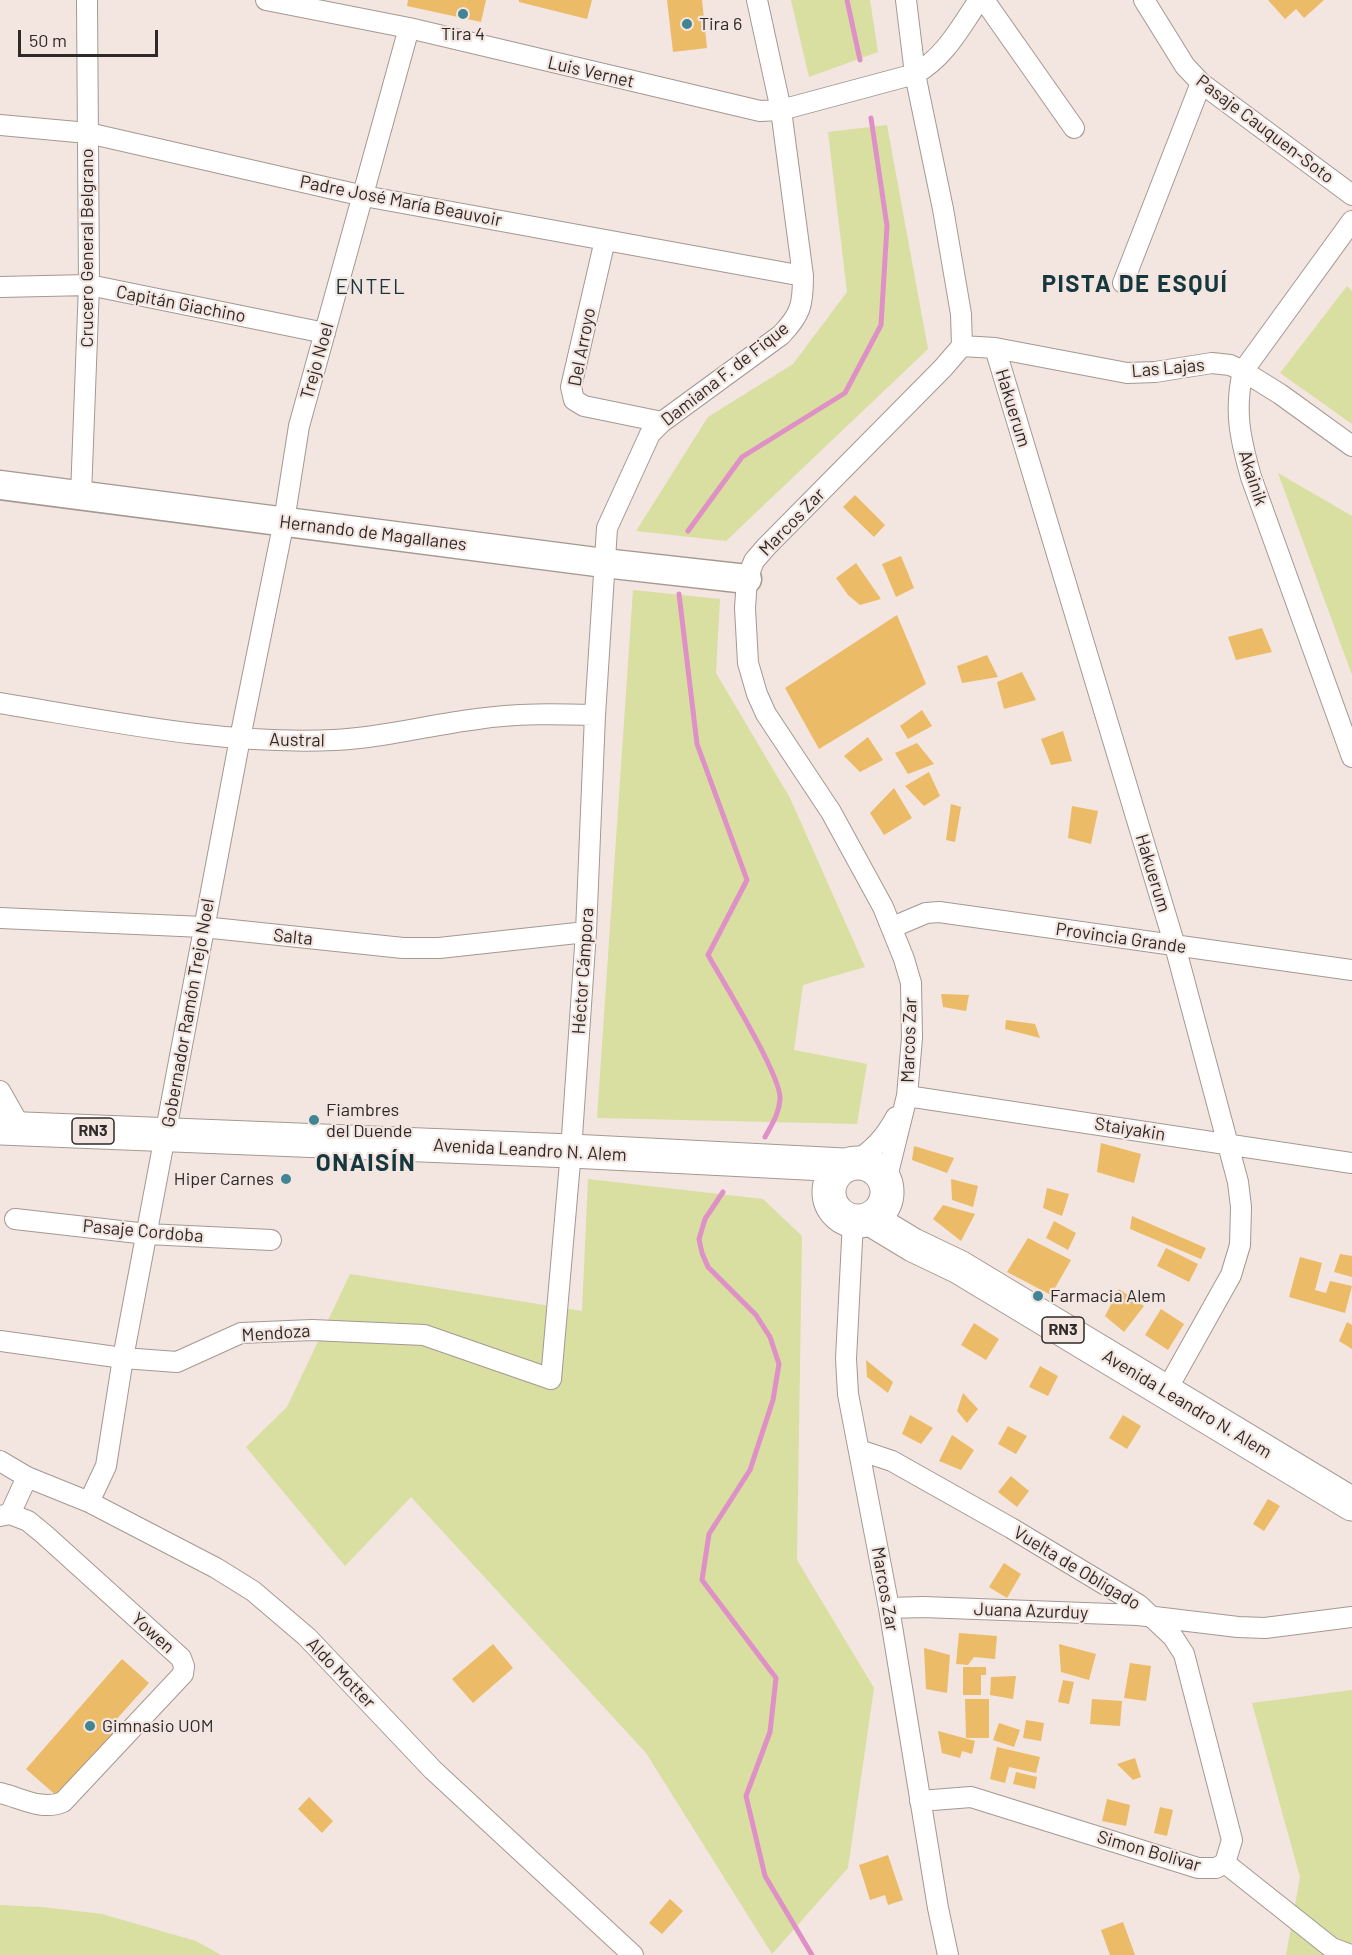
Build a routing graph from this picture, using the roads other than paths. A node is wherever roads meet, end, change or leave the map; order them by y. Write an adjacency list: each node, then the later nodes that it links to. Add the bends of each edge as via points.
1 (87, 0): 14 (street, Crucero General Belgrano)
2 (266, 0): 8 (street, Luis Vernet)
3 (757, 0): 11 (street, Damiana F. de Fique)
4 (906, 0): 9 (street)
5 (979, 0): 9 (street, via 942,54)
6 (984, 0): 13 (street)
7 (1144, 0): 10 (street, Pasaje Cauquen-Soto, via 1185,66)
8 (409, 28): 11 (street, Luis Vernet, via 737,106); 16 (street, Trejo Noel)
9 (915, 74): 11 (street, Luis Vernet); 24 (street, via 947,232 961,314)
10 (1201, 83): 15 (street, Pasaje Cauquen-Soto); 20 (street)
11 (781, 110): 19 (street, Damiana F. de Fique)
12 (0, 125): 14 (street, Padre José María Beauvoir)
13 (1074, 128)
14 (88, 133): 16 (street, Padre José María Beauvoir); 21 (street, Crucero General Belgrano)
15 (1352, 195)
16 (364, 196): 18 (street, Padre José María Beauvoir); 23 (street, Trejo Noel)
17 (1352, 221): 26 (street, Akainik)
18 (605, 240): 19 (street, Padre José María Beauvoir); 27 (street, Del Arroyo, via 571,387 574,400 584,406)
19 (803, 276): 27 (street, Damiana F. de Fique, via 801,309 782,335)
20 (1123, 283)
21 (89, 285): 22 (street, Capitán Giachino); 23 (street, Capitán Giachino); 30 (street, Crucero General Belgrano)
22 (0, 286)
23 (325, 333): 31 (street, Trejo Noel, via 299,426)
24 (962, 345): 25 (street, Las Lajas); 33 (street, Marcos Zar, via 766,547 754,561)
25 (994, 348): 26 (street, Las Lajas, via 1128,373 1212,363); 42 (street, Hakuerum)
26 (1243, 371): 28 (street, Las Lajas); 37 (street, Akainik, via 1237,416 1243,450)
27 (662, 422): 32 (street, Damiana F. de Fique, via 650,434 612,514)
28 (1352, 446)
29 (0, 485): 30 (main road, Hernando de Magallanes)
30 (81, 495): 31 (main road, Hernando de Magallanes)
31 (284, 521): 32 (main road, Hernando de Magallanes); 36 (street, Gobernador Ramón Trejo Noel)
32 (604, 563): 33 (main road, Hernando de Magallanes); 35 (street, Héctor Cámpora)
33 (747, 579): 40 (street, Marcos Zar, via 747,663 757,694 766,714 831,812)
34 (0, 703): 36 (street, Austral)
35 (595, 715): 36 (street, Austral, via 542,713 478,718 334,740); 41 (street, Héctor Cámpora)
36 (240, 738): 39 (street, Gobernador Ramón Trejo Noel)
37 (1352, 757)
38 (0, 918): 39 (street, Salta)
39 (203, 927): 41 (street, Salta, via 403,948 439,948); 47 (street, Gobernador Ramón Trejo Noel)
40 (892, 927): 42 (street, Provincia Grande, via 939,912); 45 (street, Marcos Zar, via 911,983)
41 (586, 932): 49 (street, Héctor Cámpora)
42 (1175, 946): 43 (street, Provincia Grande); 48 (street, Hakuerum)
43 (1352, 970)
44 (0, 1091): 46 (street)
45 (907, 1096): 48 (street, Staiyakin); 52 (street, Marcos Zar, via 887,1134 870,1152); 54 (street, Marcos Zar)
46 (10, 1128): 47 (highway, Avenida Leandro N. Alem / RN3)
47 (166, 1135): 49 (highway, Avenida Leandro N. Alem / RN3); 56 (street, Gobernador Ramón Trejo Noel)
48 (1228, 1144): 51 (street, Staiyakin); 61 (street, Hakuerum, via 1241,1207 1240,1245 1231,1275)
49 (571, 1151): 50 (highway, Avenida Leandro N. Alem / RN3); 60 (street, Héctor Cámpora)
50 (736, 1161): 52 (highway, Avenida Leandro N. Alem / RN3); 53 (highway, Avenida Leandro N. Alem / RN3, via 806,1185)
51 (1352, 1162)
52 (849, 1164): 53 (highway, via 831,1179); 54 (highway, Avenida Leandro N. Alem / RN3, via 870,1164 876,1168)
53 (829, 1198): 54 (highway, Avenida Leandro N. Alem / RN3, via 838,1213)
54 (874, 1205): 61 (highway, Avenida Leandro N. Alem / RN3, via 914,1228 959,1268); 62 (street, Marcos Zar, via 846,1359)
55 (15, 1219): 56 (street, Pasaje Cordoba)
56 (147, 1234): 57 (street, Pasaje Cordoba); 59 (street, Gobernador Ramón Trejo Noel)
57 (271, 1240)
58 (0, 1341): 59 (street, Mendoza)
59 (123, 1358): 60 (street, Mendoza, via 177,1362 241,1333 312,1330 413,1334); 65 (street, Gobernador Ramón Trejo Noel, via 106,1466)
60 (551, 1379)
61 (1166, 1392): 66 (highway, Avenida Leandro N. Alem / RN3)
62 (859, 1450): 68 (street, Marcos Zar); 69 (street, Vuelta de Obligado, via 891,1461 1011,1528)
63 (0, 1461): 64 (street, Aldo Motter)
64 (27, 1478): 65 (street, Aldo Motter); 67 (street)
65 (88, 1502): 74 (street, Aldo Motter, via 253,1591 307,1637 433,1770)
66 (1352, 1504)
67 (5, 1515): 71 (street, Yowen, via 28,1521 45,1535 181,1658 184,1666 183,1674 63,1802 41,1806)
68 (889, 1608): 69 (street, Juana Azurduy); 72 (street, Marcos Zar)
69 (1154, 1617): 70 (street, Juana Azurduy, via 1265,1628); 73 (street, Vuelta de Obligado, via 1184,1654 1233,1839)
70 (1352, 1617)
71 (0, 1792)
72 (920, 1801): 73 (street, Simon Bolivar, via 970,1797 1198,1868 1216,1868); 75 (street, Marcos Zar)
73 (1225, 1863): 76 (street, Simon Bolivar, via 1332,1948)
74 (633, 1955)
75 (948, 1955)
76 (1351, 1955)

